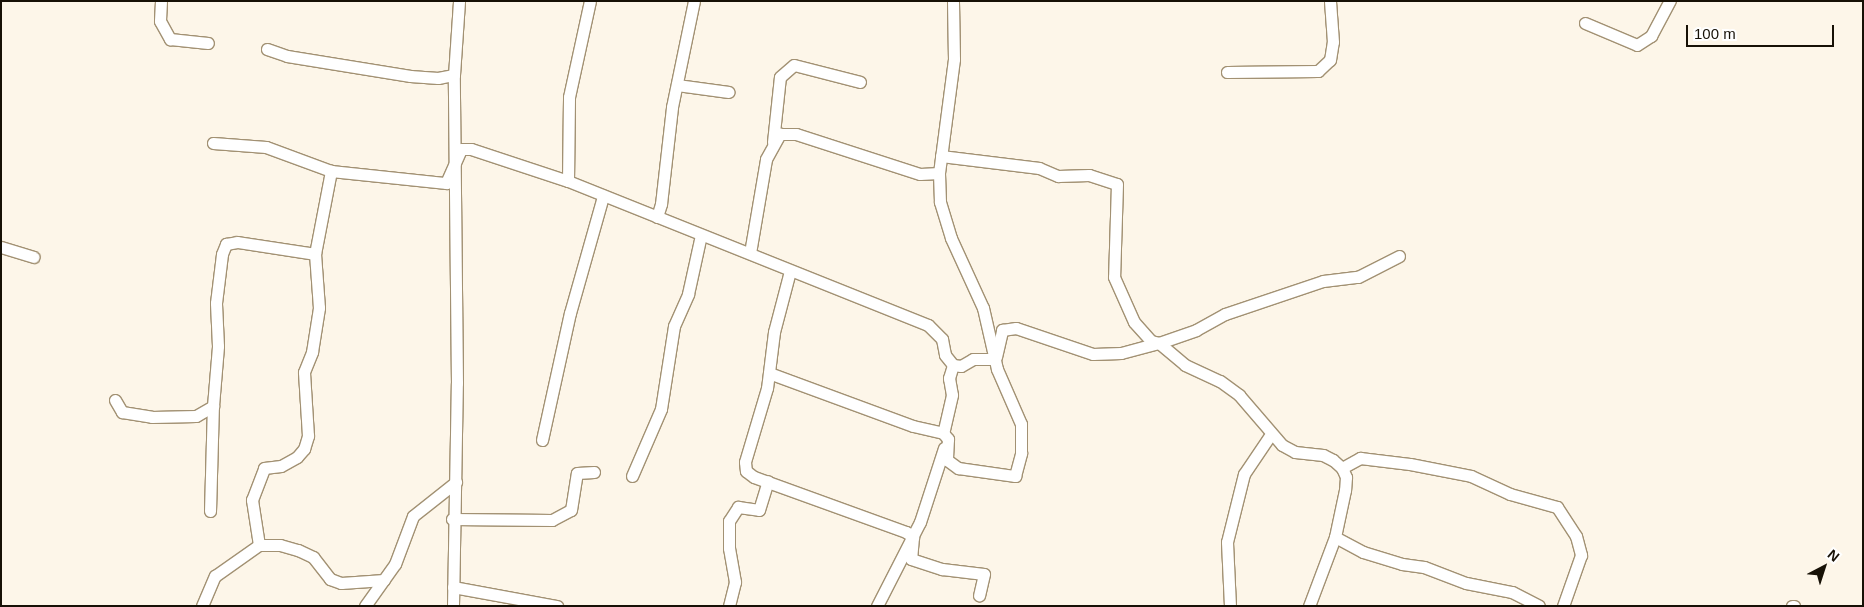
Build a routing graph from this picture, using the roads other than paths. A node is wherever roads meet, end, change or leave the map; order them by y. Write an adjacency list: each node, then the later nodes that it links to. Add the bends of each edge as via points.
1 (161, 1): 9 (street, via 160,21 170,39)
2 (459, 1): 12 (street)
3 (590, 1): 22 (street, via 568,97)
4 (694, 1): 14 (street)
5 (953, 1): 18 (street, via 954,59)
6 (1330, 1): 11 (street, via 1333,42 1330,60 1318,71)
7 (1670, 1): 8 (street, via 1651,36 1637,45)
8 (1585, 23)
9 (208, 43)
10 (268, 49): 12 (street, via 287,56 410,76 438,78)
11 (1227, 72)
12 (454, 74): 19 (street)
13 (860, 82): 16 (street, via 794,65 780,77)
14 (677, 85): 15 (street); 24 (street, via 662,204)
15 (729, 92)
16 (773, 142): 21 (street, via 780,134 796,134 920,174); 27 (street, via 766,159)
17 (213, 143): 20 (street, via 266,147)
18 (941, 156): 21 (street); 32 (street, via 1039,168 1058,176 1089,176 1117,184 1114,277 1134,322 1151,341)
19 (456, 157): 20 (street, via 446,183); 22 (street, via 461,149 471,149); 45 (street)
20 (331, 171): 28 (street)
21 (939, 173): 33 (street, via 940,202 951,238 983,308)
22 (568, 181): 23 (street)
23 (603, 196): 24 (street); 40 (street, via 570,313)
24 (657, 217): 25 (street)
25 (701, 235): 27 (street); 43 (street, via 688,294 674,326 661,409)
26 (1, 247): 30 (street)
27 (750, 253): 31 (street)
28 (315, 254): 37 (street, via 237,242 226,244 216,303 218,346); 50 (street, via 319,308 312,352 304,372 308,436 297,457 281,466 264,468 252,500)
29 (1399, 256): 32 (street, via 1358,276 1323,281 1225,314 1196,330)
30 (34, 257)
31 (790, 271): 34 (street, via 928,325 942,339 945,355); 35 (street, via 774,332)
32 (1159, 344): 33 (street, via 1121,354 1093,354 1016,328 1002,330); 38 (street, via 1185,365 1220,381 1240,395)
33 (995, 359): 34 (street, via 973,359 961,366); 39 (street, via 1021,424 1018,472 1010,478 952,466 947,460)
34 (953, 366): 39 (street, via 949,378 952,395)
35 (769, 373): 39 (street); 44 (street, via 745,462 746,471)
36 (115, 400): 37 (street, via 122,412 152,417 196,416)
37 (212, 406): 46 (street)
38 (1271, 434): 41 (street, via 1296,452 1323,455); 60 (street, via 1244,474 1226,542)
39 (946, 436): 49 (street, via 930,497)
40 (542, 440)
41 (1342, 468): 48 (street, via 1345,490); 63 (street, via 1360,458 1410,464 1471,476 1510,494 1557,507 1576,536 1580,555)
42 (594, 472): 47 (street, via 577,473 571,510 552,520)
43 (632, 476)
44 (768, 481): 49 (street); 58 (street, via 759,510 738,507 728,522 735,582)
45 (456, 482): 47 (street); 51 (street, via 413,516 395,564)
46 (210, 511)
47 (452, 519): 52 (street)
48 (1335, 537): 61 (street); 62 (street, via 1363,552 1424,567 1466,583 1512,592)
49 (914, 538): 53 (street, via 911,559 942,568 984,574); 59 (street)
50 (259, 545): 51 (street, via 280,545 313,557 330,580 341,583); 54 (street, via 215,576)
51 (384, 580): 55 (street)
52 (453, 587): 56 (street); 57 (street)
53 (979, 595)
54 (202, 606)
55 (365, 606)
56 (453, 606)
57 (556, 606)
58 (729, 606)
59 (877, 606)
60 (1230, 606)
61 (1309, 606)
62 (1539, 606)
63 (1563, 606)

